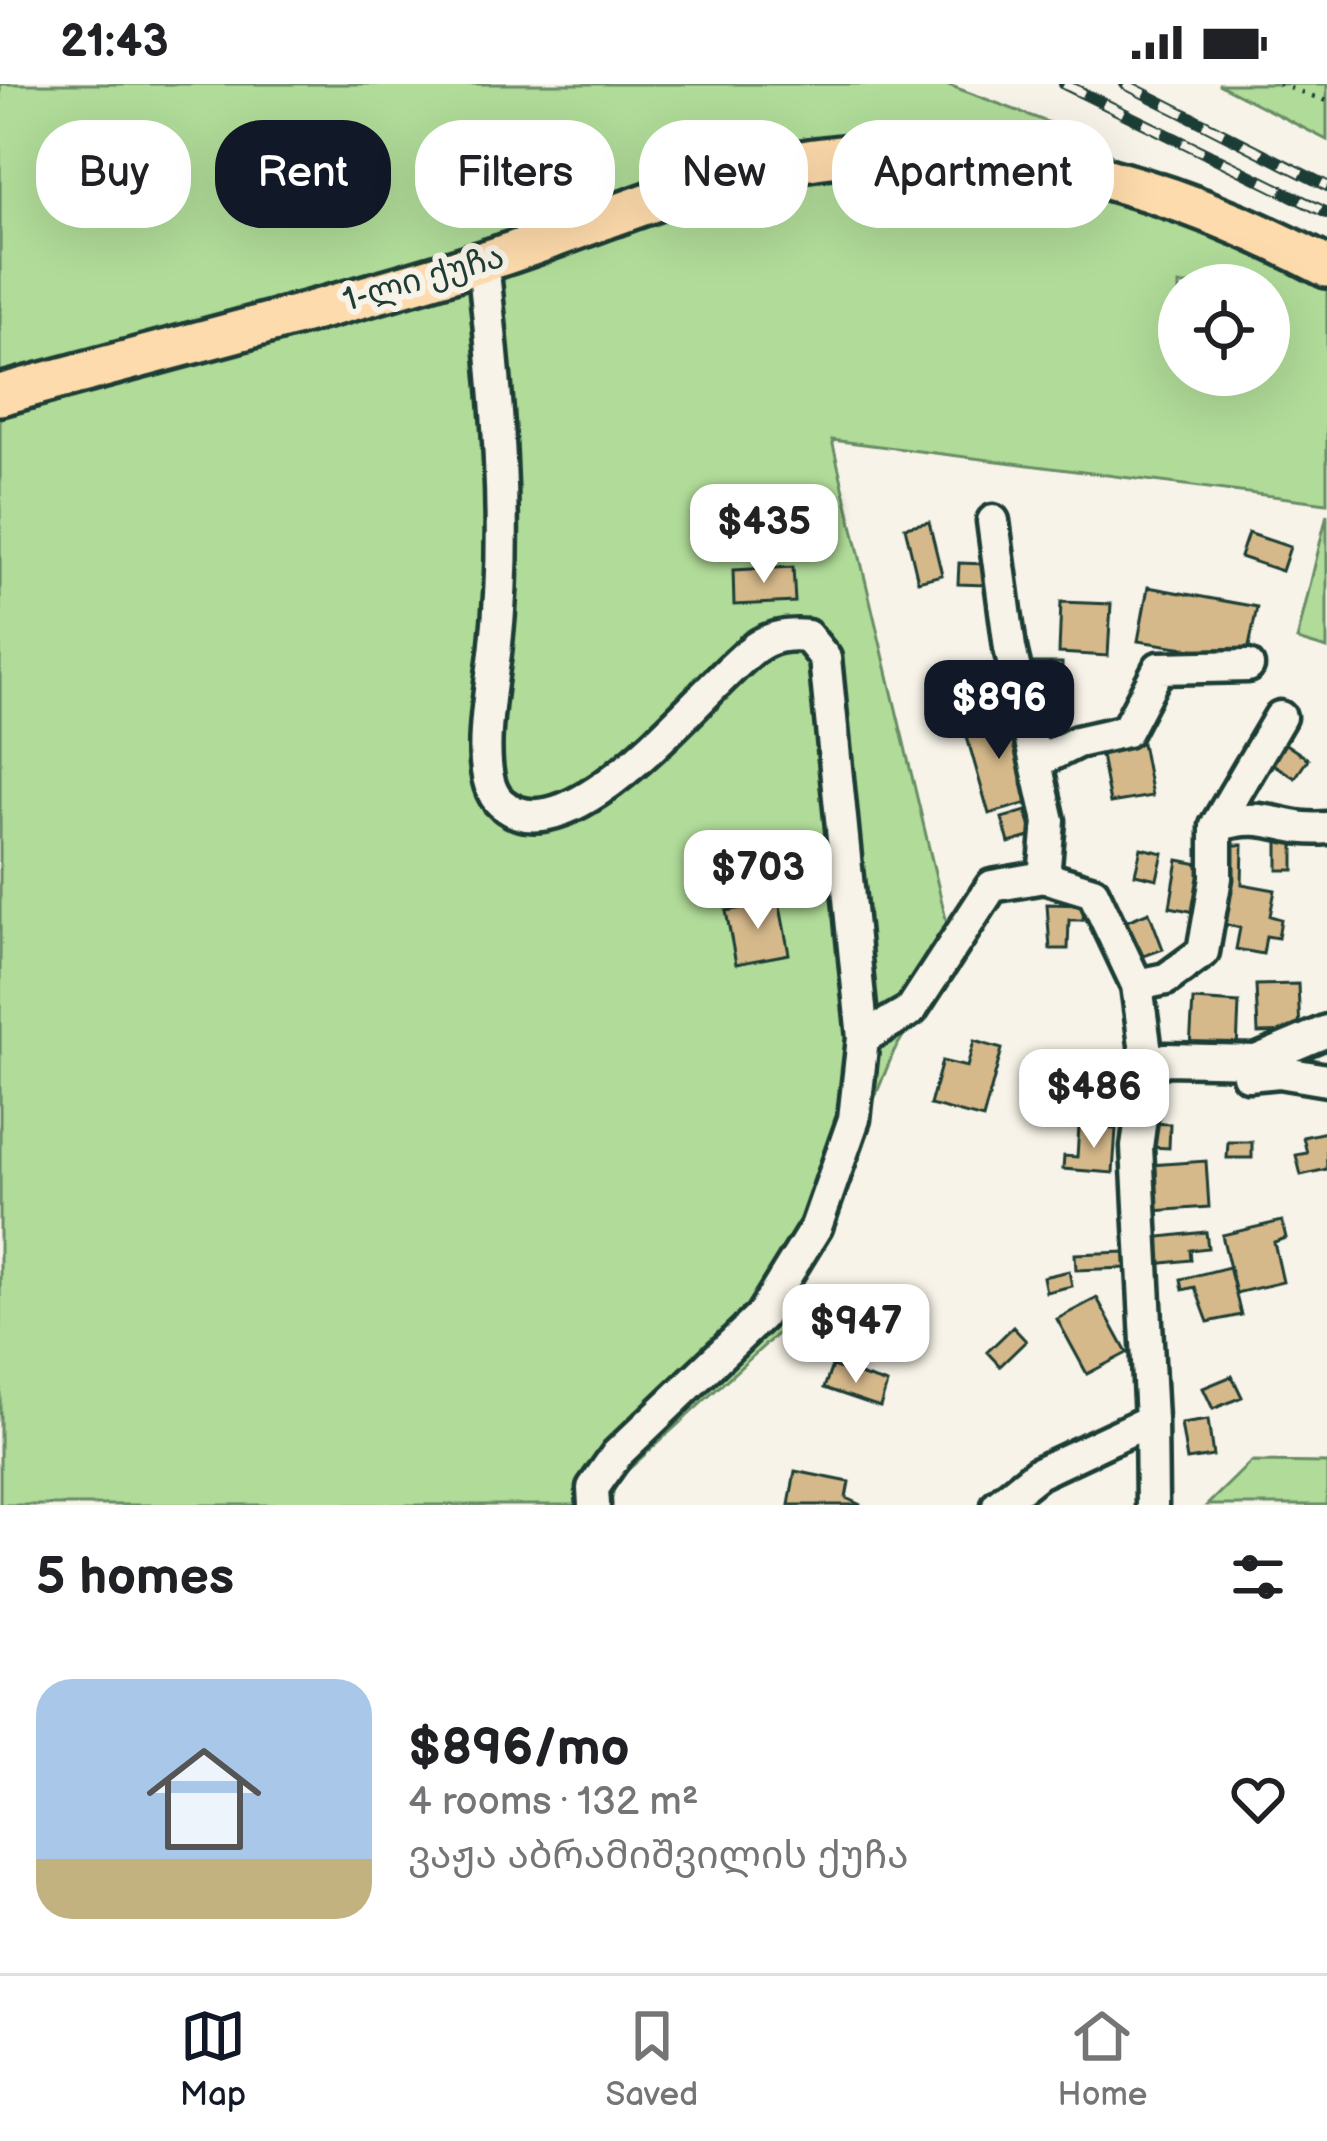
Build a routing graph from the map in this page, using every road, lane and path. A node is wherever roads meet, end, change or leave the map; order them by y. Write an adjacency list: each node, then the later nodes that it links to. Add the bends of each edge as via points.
1 (1277, 84): 2 (path)
2 (1327, 100)
3 (483, 262): 4 (main road, 1-ლი ქუჩა, via 783,164 878,154 1063,165 1154,188); 5 (main road, 1-ლი ქუჩა); 15 (street, via 502,597 485,749 493,791 518,813 547,815 642,758 756,647 786,633 807,636 825,658)
4 (1327, 267)
5 (0, 395)
6 (993, 521): 9 (street, via 1010,648)
7 (1248, 666): 9 (street, via 1159,668 1126,731)
8 (1280, 717): 10 (street)
9 (1039, 760): 12 (street, via 1048,821)
10 (1216, 826): 11 (street, via 1251,814); 13 (street, via 1203,952 1166,979)
11 (1327, 828)
12 (1044, 877): 13 (street, via 1093,892); 15 (street, via 992,886 911,1010)
13 (1137, 985): 16 (street)
14 (1327, 1030): 16 (street, via 1256,1061)
15 (863, 1038): 19 (street, via 854,1119 816,1227 761,1316 617,1454 593,1488)
16 (1157, 1063): 17 (street); 18 (street, via 1137,1147)
17 (1327, 1080)
18 (1150, 1420): 20 (street, via 1038,1473); 21 (street)
19 (594, 1505)
20 (998, 1505)
21 (1153, 1505)

